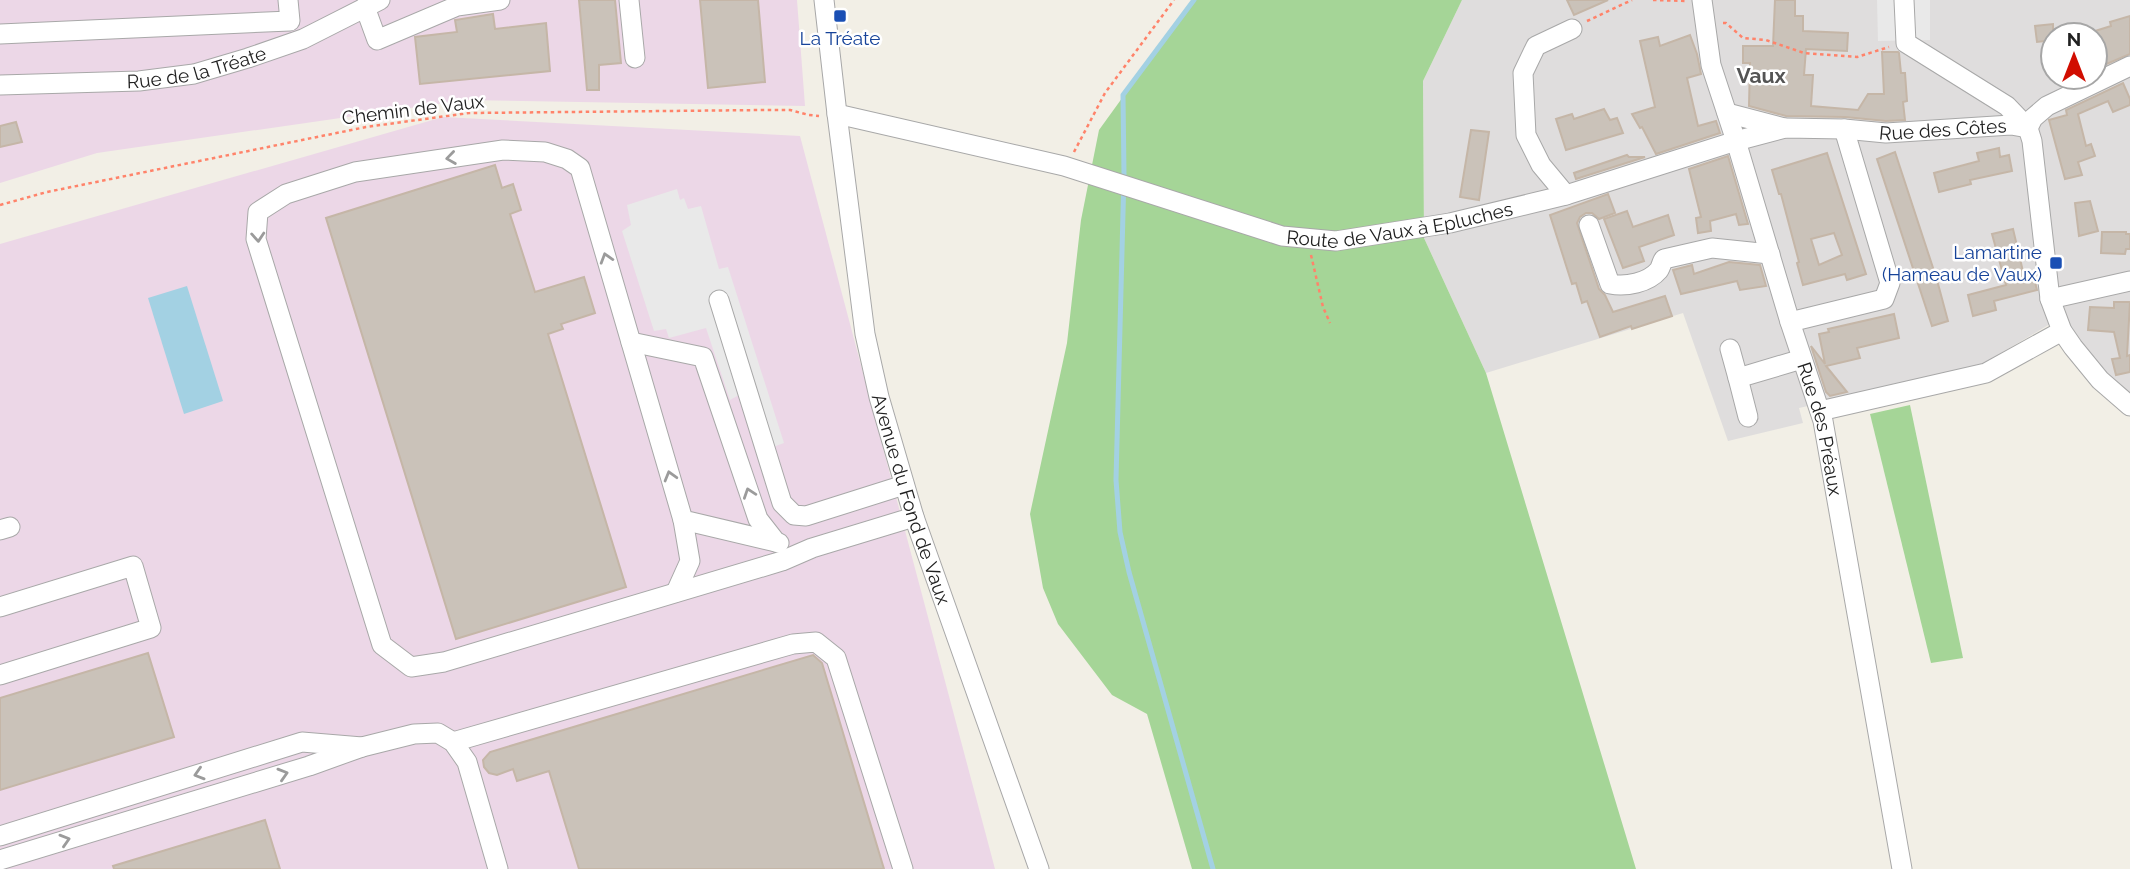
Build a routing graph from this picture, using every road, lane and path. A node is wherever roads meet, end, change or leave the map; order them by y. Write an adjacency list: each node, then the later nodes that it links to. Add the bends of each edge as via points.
1 (288, 0): 11 (street)
2 (500, 0): 10 (street, via 457,6 377,40)
3 (629, 0): 17 (street)
4 (824, 0): 21 (street, Avenue du Fond de Vaux)
5 (1174, 0): 26 (path, via 1105,93)
6 (1632, 0): 13 (path)
7 (1653, 0): 9 (path)
8 (1904, 0): 16 (street)
9 (1698, 1): 20 (street, Rue des Préaux)
10 (372, 4): 15 (street, Rue de la Tréate)
11 (290, 21): 14 (street); 15 (street)
12 (1726, 23): 16 (path, via 1743,38 1766,40 1804,53 1857,57)
13 (1572, 29): 27 (street, via 1536,46 1523,73 1526,135 1541,165)
14 (0, 34)
15 (303, 38): 19 (street, Rue de la Tréate, via 194,74 139,81)
16 (1906, 43): 23 (street, via 2007,106)
17 (635, 58)
18 (2130, 66): 23 (street, Rue des Côtes, via 2047,106)
19 (0, 85)
20 (1727, 113): 22 (street); 25 (street, Rue des Préaux)
21 (837, 114): 26 (street, Route de Vaux à Epluches); 28 (path, Chemin de Vaux, via 817,116 790,110 469,113 366,127); 45 (street, Avenue du Fond de Vaux, via 865,334)
22 (1785, 128): 24 (street, Rue des Côtes); 25 (street, Rue des Côtes)
23 (2028, 128): 24 (street, Rue des Côtes, via 2011,125 1886,133); 33 (street)
24 (1844, 129): 35 (street, via 1890,283 1884,299)
25 (1736, 141): 27 (street, Route de Vaux à Epluches); 31 (street, Rue des Préaux)
26 (1064, 166): 30 (street, Route de Vaux à Epluches, via 1282,236)
27 (1566, 195): 30 (street, Route de Vaux à Epluches, via 1450,223 1336,241)
28 (0, 205)
29 (1590, 225): 31 (street, via 1610,284 1622,286 1642,281 1659,270 1664,259 1700,250)
30 (1307, 238): 36 (path)
31 (1770, 254): 35 (street, Rue des Préaux)
32 (2130, 281): 33 (street)
33 (2050, 299): 37 (street)
34 (719, 300): 45 (street, via 782,503 794,515 806,516)
35 (1790, 322): 40 (street, Rue des Préaux)
36 (1330, 323)
37 (2062, 331): 42 (street, via 2100,380); 43 (street, via 1986,373)
38 (631, 342): 47 (street, one-way to 38); 48 (street, one-way to 38, via 758,519 703,356); 50 (street, one-way to 50, via 580,168 567,159 545,152 503,150 355,172 286,194 258,212 256,239 382,645 411,667 444,662)
39 (1730, 349): 41 (street)
40 (1802, 359): 41 (street); 43 (street, Rue des Préaux)
41 (1738, 378): 44 (street)
42 (2130, 406)
43 (1820, 411): 60 (street, Rue des Préaux)
44 (1748, 417)
45 (904, 485): 46 (street, Avenue du Fond de Vaux)
46 (914, 517): 49 (street); 59 (street, Avenue du Fond de Vaux)
47 (683, 520): 48 (street); 50 (street, via 690,561)
48 (776, 542): 49 (street)
49 (812, 548): 50 (street)
50 (676, 592)
51 (0, 607): 52 (street, via 133,566 150,628)
52 (0, 675)
53 (453, 742): 54 (street, via 438,733 414,734); 57 (street, via 467,762); 58 (street, via 793,644 816,642 836,658)
54 (362, 747): 55 (street, one-way to 55, via 302,742); 56 (street, one-way to 54)
55 (0, 836)
56 (0, 860)
57 (498, 869)
58 (904, 869)
59 (1039, 869)
60 (1902, 869)

